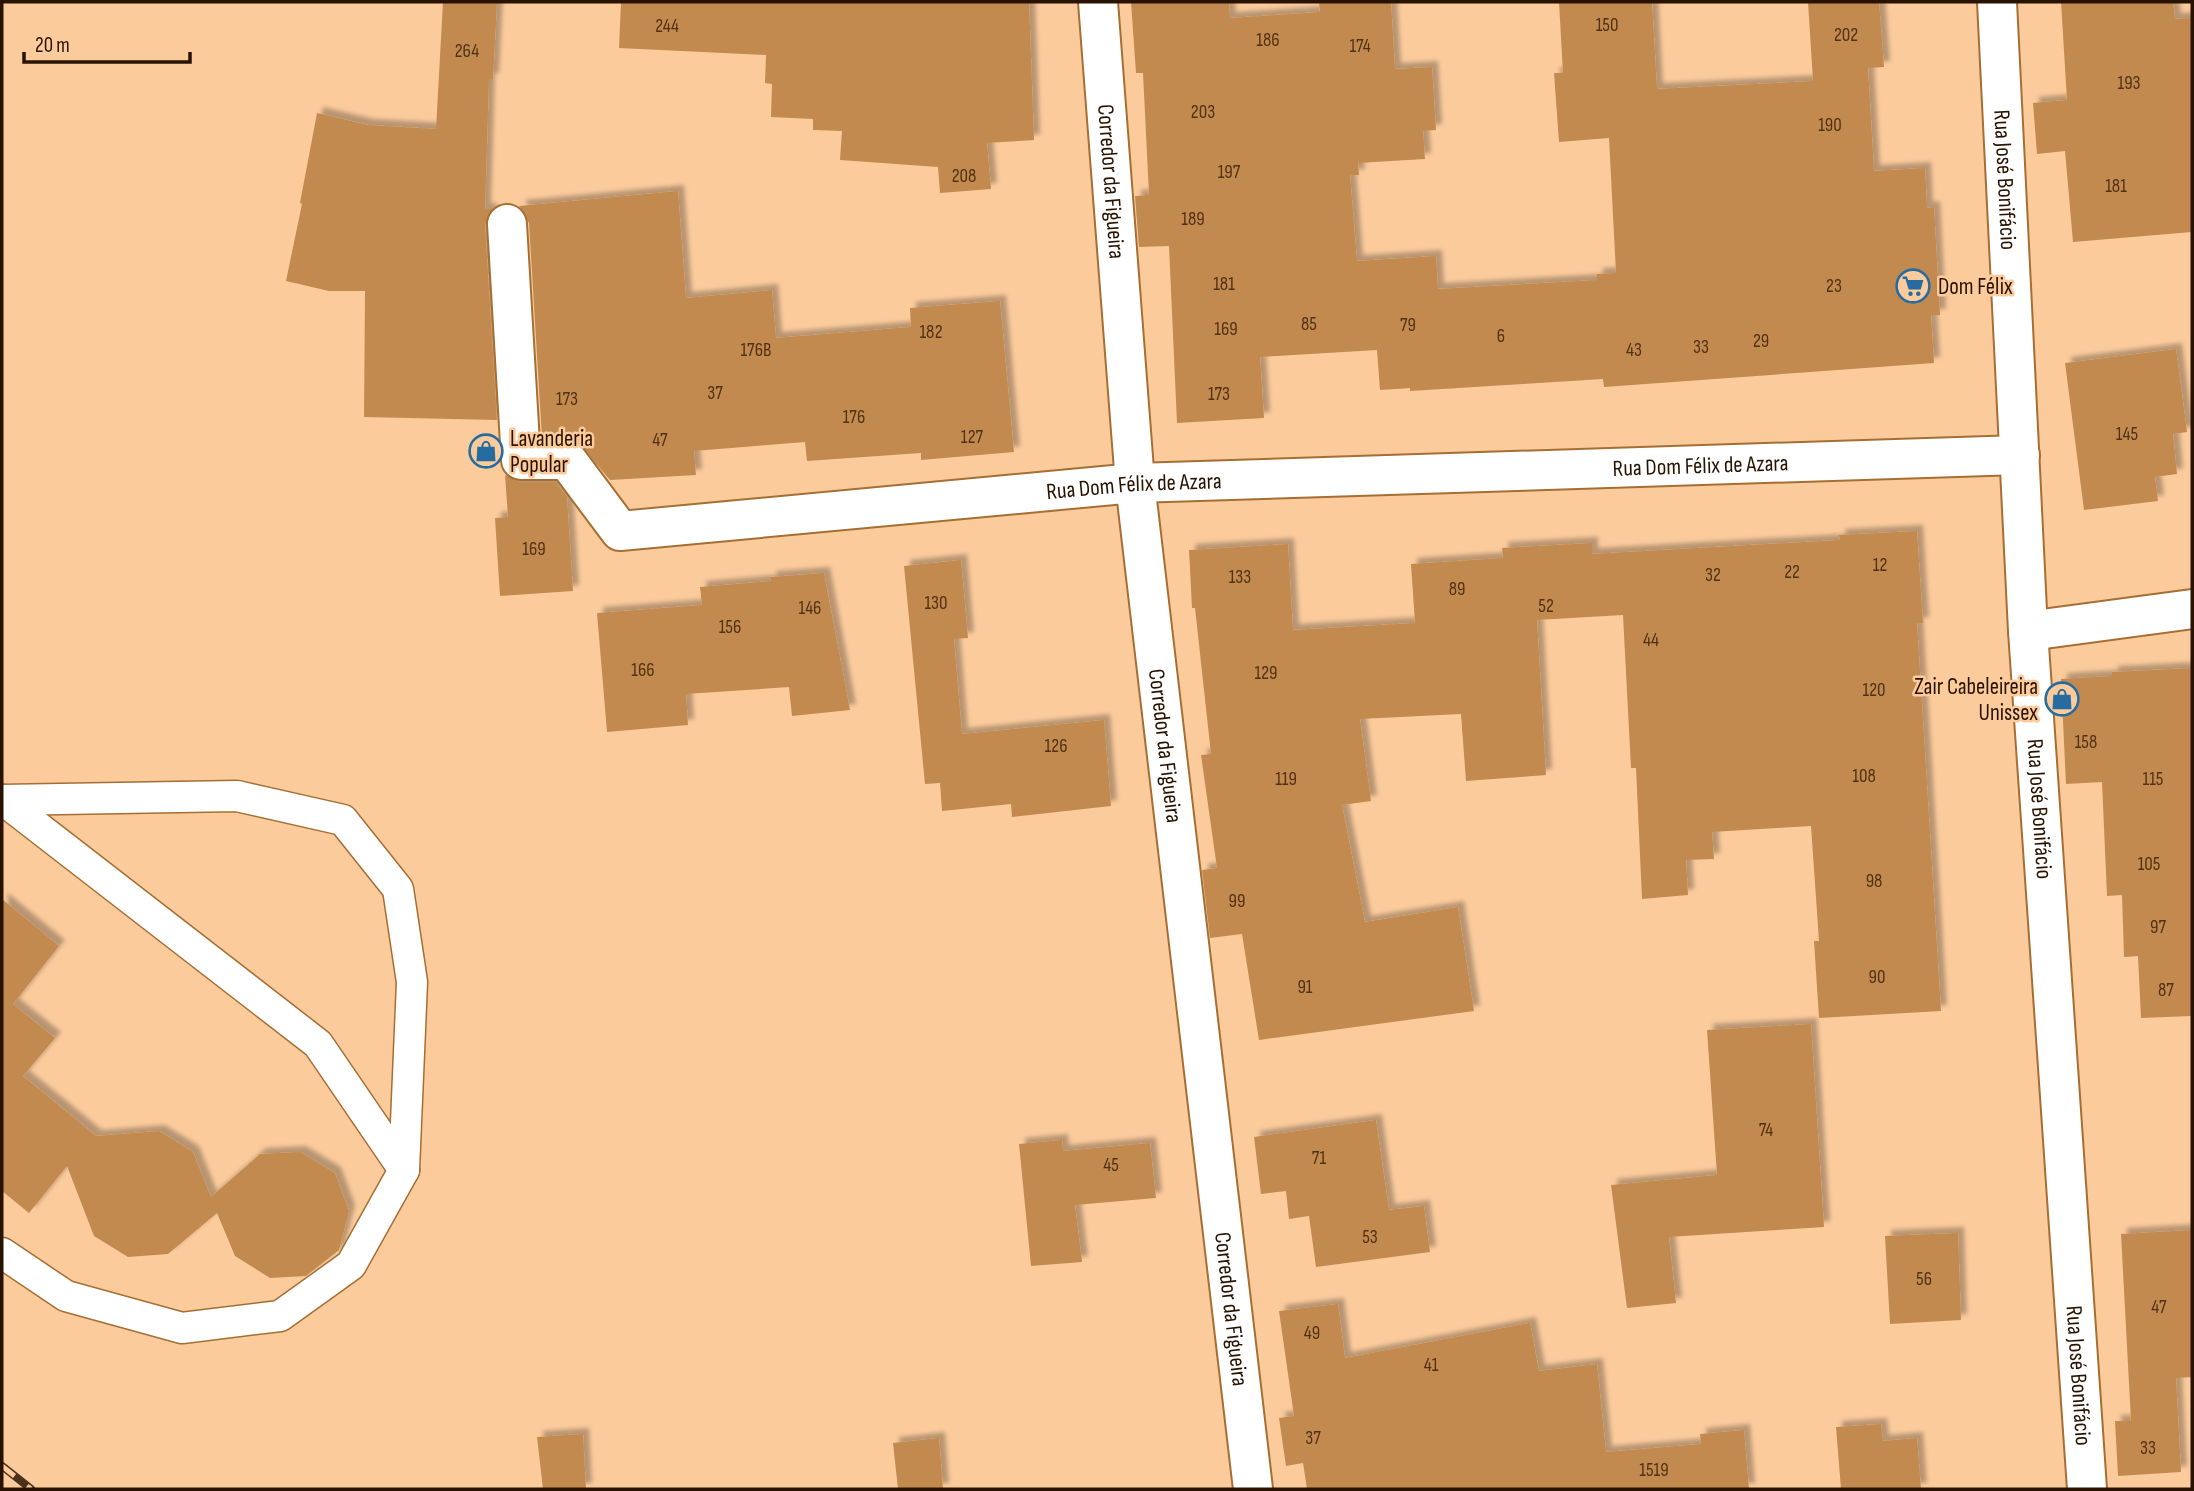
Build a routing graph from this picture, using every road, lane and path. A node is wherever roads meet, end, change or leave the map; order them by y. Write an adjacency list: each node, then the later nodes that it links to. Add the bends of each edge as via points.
1 (1098, 2): 5 (street, Corredor da Figueira)
2 (1997, 2): 4 (street, Rua José Bonifácio)
3 (507, 224): 5 (street, Rua Dom Félix de Azara, via 521,460 567,460 620,531)
4 (2020, 455): 5 (street, Rua Dom Félix de Azara); 7 (street, Rua José Bonifácio)
5 (1135, 482): 11 (street, Corredor da Figueira)
6 (2192, 610): 7 (street)
7 (2028, 631): 12 (street, Rua José Bonifácio)
8 (3, 800): 9 (lane, via 318,1044); 9 (lane, via 237,796 343,820 398,890 412,982)
9 (404, 1170): 10 (lane, via 351,1265 280,1316 182,1328 66,1296)
10 (2, 1253)
11 (1253, 1489)
12 (2087, 1489)

